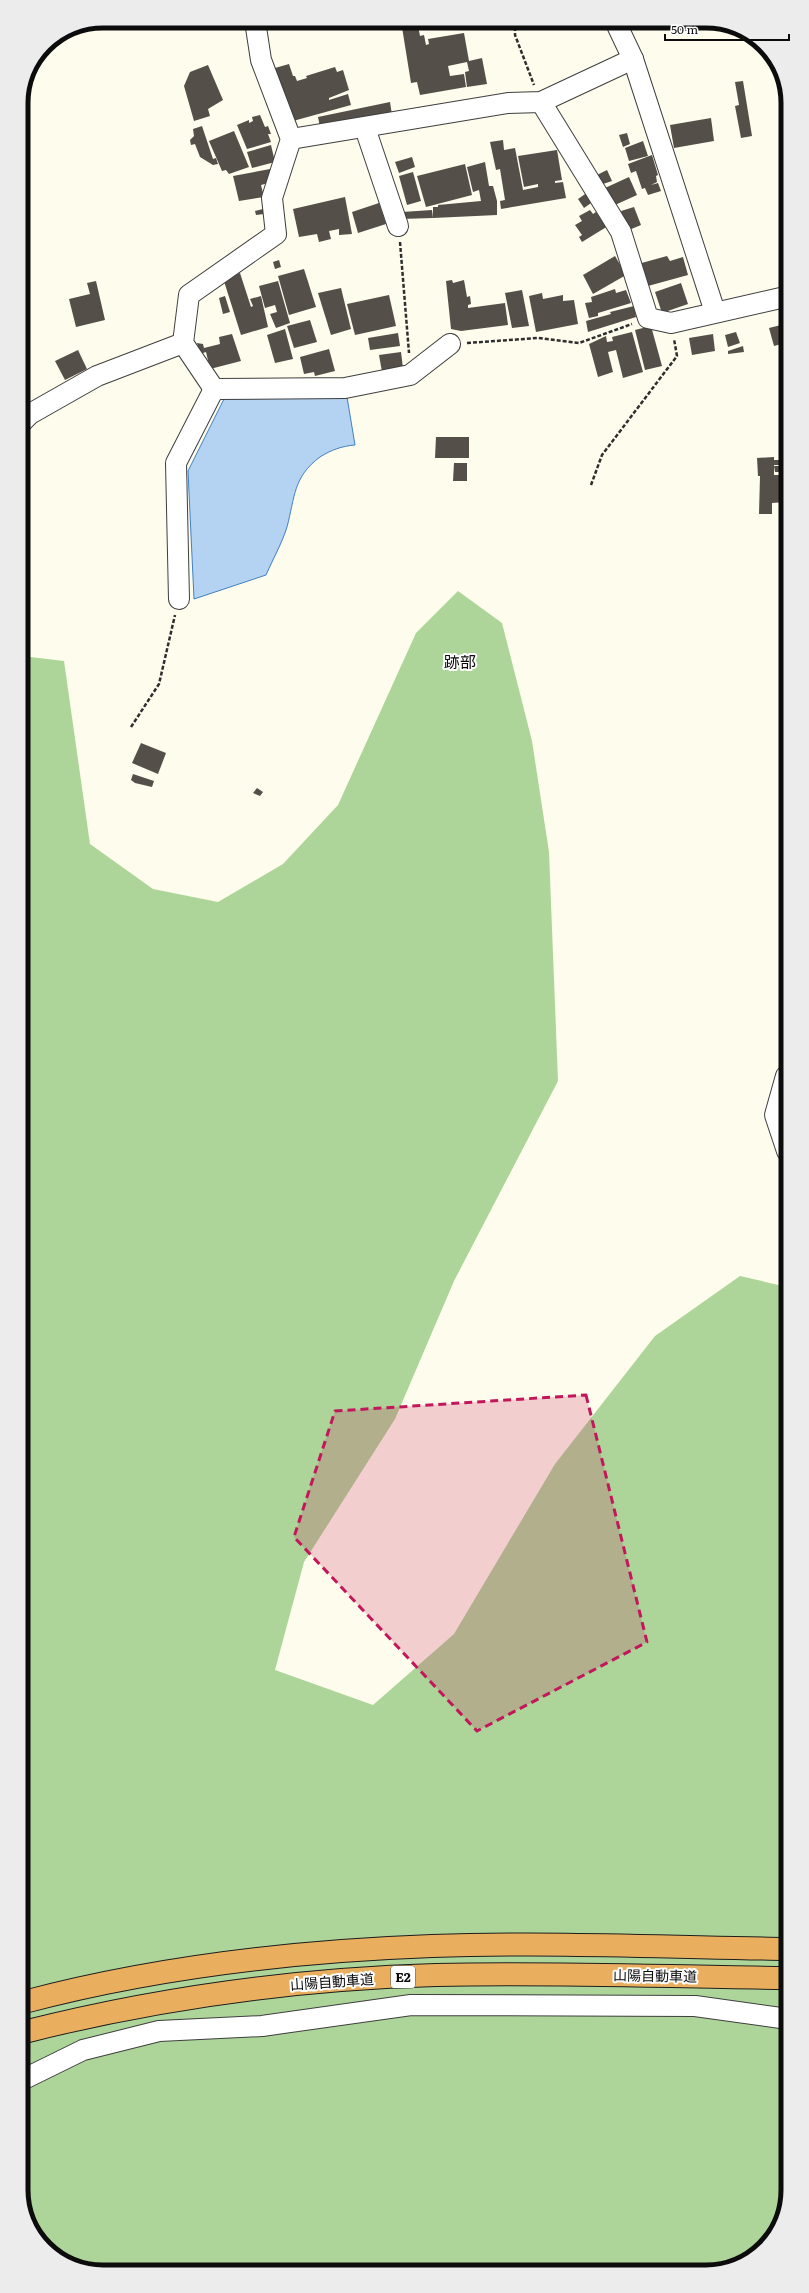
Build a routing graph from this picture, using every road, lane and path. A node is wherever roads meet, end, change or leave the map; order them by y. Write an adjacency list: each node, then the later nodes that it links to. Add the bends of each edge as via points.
1 (256, 28): 7 (street, via 261,60)
2 (515, 28): 5 (path, via 515,35)
3 (619, 28): 4 (street)
4 (633, 59): 5 (street); 10 (street)
5 (541, 102): 6 (street, via 508,104); 11 (street, via 621,232)
6 (365, 128): 7 (street); 8 (street)
7 (291, 139): 13 (street, via 272,198 276,234 188,296)
8 (398, 226): 15 (path)
9 (781, 298): 10 (street)
10 (714, 312): 12 (street)
11 (648, 318): 12 (street); 14 (path, via 579,343 538,338)
12 (671, 323): 18 (path, via 677,356 602,455)
13 (183, 343): 16 (street); 17 (street, via 97,376)
14 (450, 344): 15 (street)
15 (410, 375): 16 (street, via 345,388)
16 (214, 389): 19 (street, via 176,463)
17 (28, 416)
18 (591, 485)
19 (178, 599): 20 (path, via 159,684)
20 (131, 727)
21 (781, 1096): 22 (street, via 776,1115)
22 (781, 1131)
23 (781, 1949): 25 (highway, 山陽自動車道 / E2, via 433,1946 305,1954 192,1968)
24 (781, 1978): 27 (highway, 山陽自動車道 / E2, via 555,1974 443,1975 314,1982 145,2006)
25 (28, 2001)
26 (781, 2018): 28 (street, via 695,2006 411,2005 262,2026 160,2031 83,2050)
27 (28, 2031)
28 (28, 2077)

